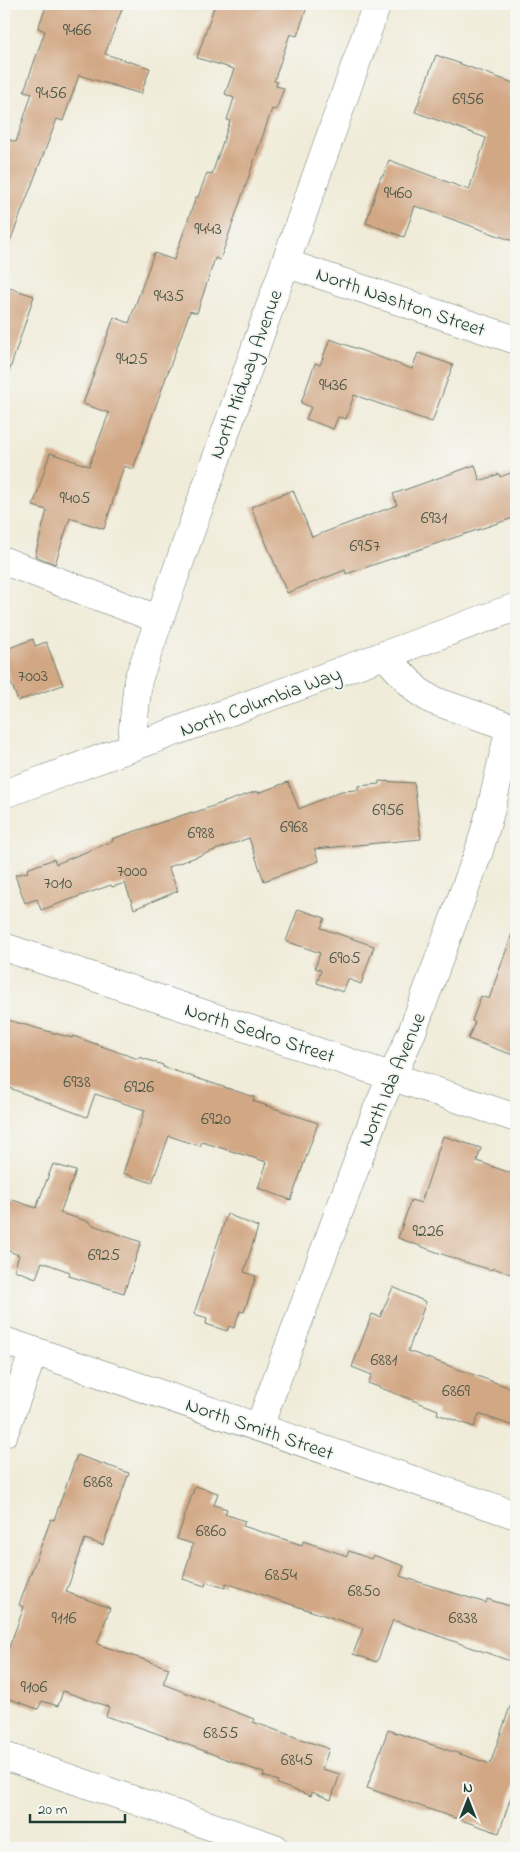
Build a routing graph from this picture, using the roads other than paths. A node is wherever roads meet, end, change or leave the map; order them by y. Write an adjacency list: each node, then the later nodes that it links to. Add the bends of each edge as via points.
1 (377, 4): 2 (street, North Midway Avenue)
2 (285, 263): 3 (street, North Nashton Street); 6 (street, North Midway Avenue)
3 (516, 340)
4 (4, 561): 6 (street)
5 (516, 607): 7 (street, North Columbia Way)
6 (158, 619): 9 (street, North Midway Avenue, via 138,680)
7 (384, 655): 8 (street, via 418,691 432,700); 9 (street, North Columbia Way)
8 (513, 728): 12 (street, North Ida Avenue, via 479,851 412,1032)
9 (131, 748): 10 (street, North Columbia Way)
10 (4, 794)
11 (4, 947): 12 (street, North Sedro Street)
12 (392, 1076): 13 (street, North Sedro Street); 16 (street, North Ida Avenue)
13 (516, 1118)
14 (4, 1341): 15 (street, North Smith Street)
15 (34, 1351): 16 (street, North Smith Street); 17 (street)
16 (259, 1428): 18 (street, North Smith Street)
17 (4, 1433)
18 (516, 1515)
19 (4, 1756): 20 (street)
20 (275, 1848)

